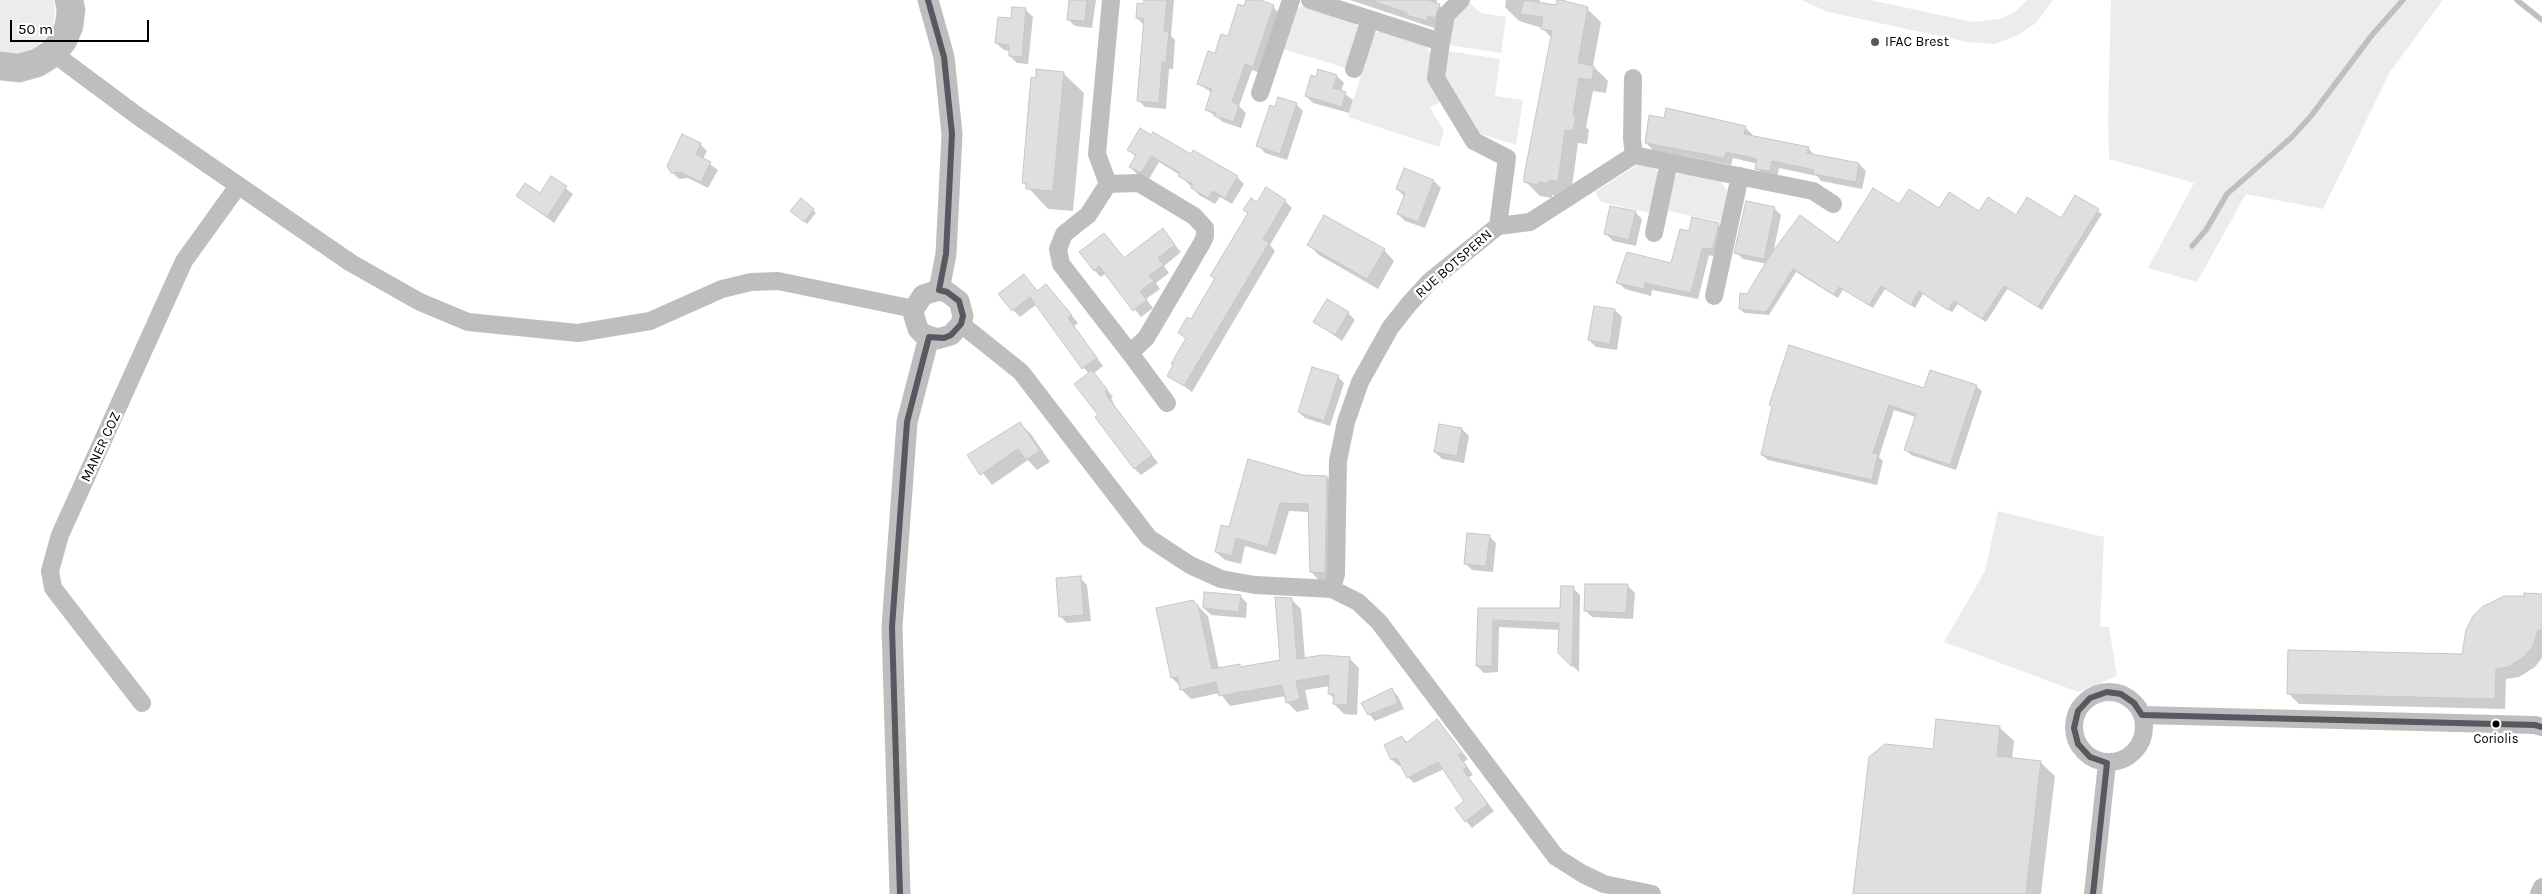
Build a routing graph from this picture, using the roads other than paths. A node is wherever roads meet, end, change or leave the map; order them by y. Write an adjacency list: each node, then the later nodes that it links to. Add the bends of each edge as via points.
1 (69, 0): 9 (main road, via 69,26)
2 (928, 0): 22 (street, via 944,57 952,134 946,254)
3 (1111, 0): 17 (street, via 1098,154)
4 (1291, 0): 13 (street)
5 (1310, 0): 7 (street)
6 (1460, 0): 8 (street, via 1446,15)
7 (1370, 19): 8 (street); 11 (street)
8 (1441, 42): 20 (street, via 1436,78 1474,141 1506,158)
9 (53, 53): 10 (main road, via 37,63 19,68); 18 (street)
10 (0, 66)
11 (1354, 69)
12 (1633, 78): 14 (street)
13 (1260, 93)
14 (1634, 155): 15 (street); 20 (street, RUE BOTSPERN, via 1530,222)
15 (1669, 162): 16 (street); 21 (street)
16 (1740, 176): 19 (street, via 1813,191); 23 (street)
17 (1108, 184): 27 (street, via 1088,216 1064,234 1058,249 1061,264); 27 (street, via 1139,183 1194,216 1205,228 1202,243 1146,338)
18 (238, 186): 24 (street, via 351,263 420,302 468,322 578,333 650,321 722,290 751,282 778,281); 30 (street, MANER COZ, via 184,261 60,535 50,571 53,588)
19 (1833, 204)
20 (1498, 226): 29 (street, RUE BOTSPERN, via 1430,282 1409,304 1374,354 1360,382 1346,422 1338,461 1336,574)
21 (1654, 233)
22 (939, 290): 24 (street, via 923,295); 25 (street, via 959,301 963,316)
23 (1714, 296)
24 (914, 312): 26 (street, via 918,329)
25 (961, 324): 26 (street, via 944,338); 29 (street, via 1021,372 1149,538 1190,565 1222,579 1255,585)
26 (929, 337): 35 (street, via 907,422 892,627)
27 (1130, 353): 28 (street)
28 (1167, 403)
29 (1332, 590): 36 (street, via 1358,602 1379,622 1556,857 1604,884)
30 (142, 703)
31 (2142, 715): 32 (street); 33 (street, via 2144,732 2137,748 2124,759); 33 (street, via 2134,703 2121,694 2107,692 2090,698 2078,711 2074,728 2078,744 2090,757)
32 (2542, 727)
33 (2106, 763): 37 (street)
34 (2542, 886): 38 (street)
35 (900, 894)
36 (1652, 894)
37 (2093, 894)
38 (2539, 894)

